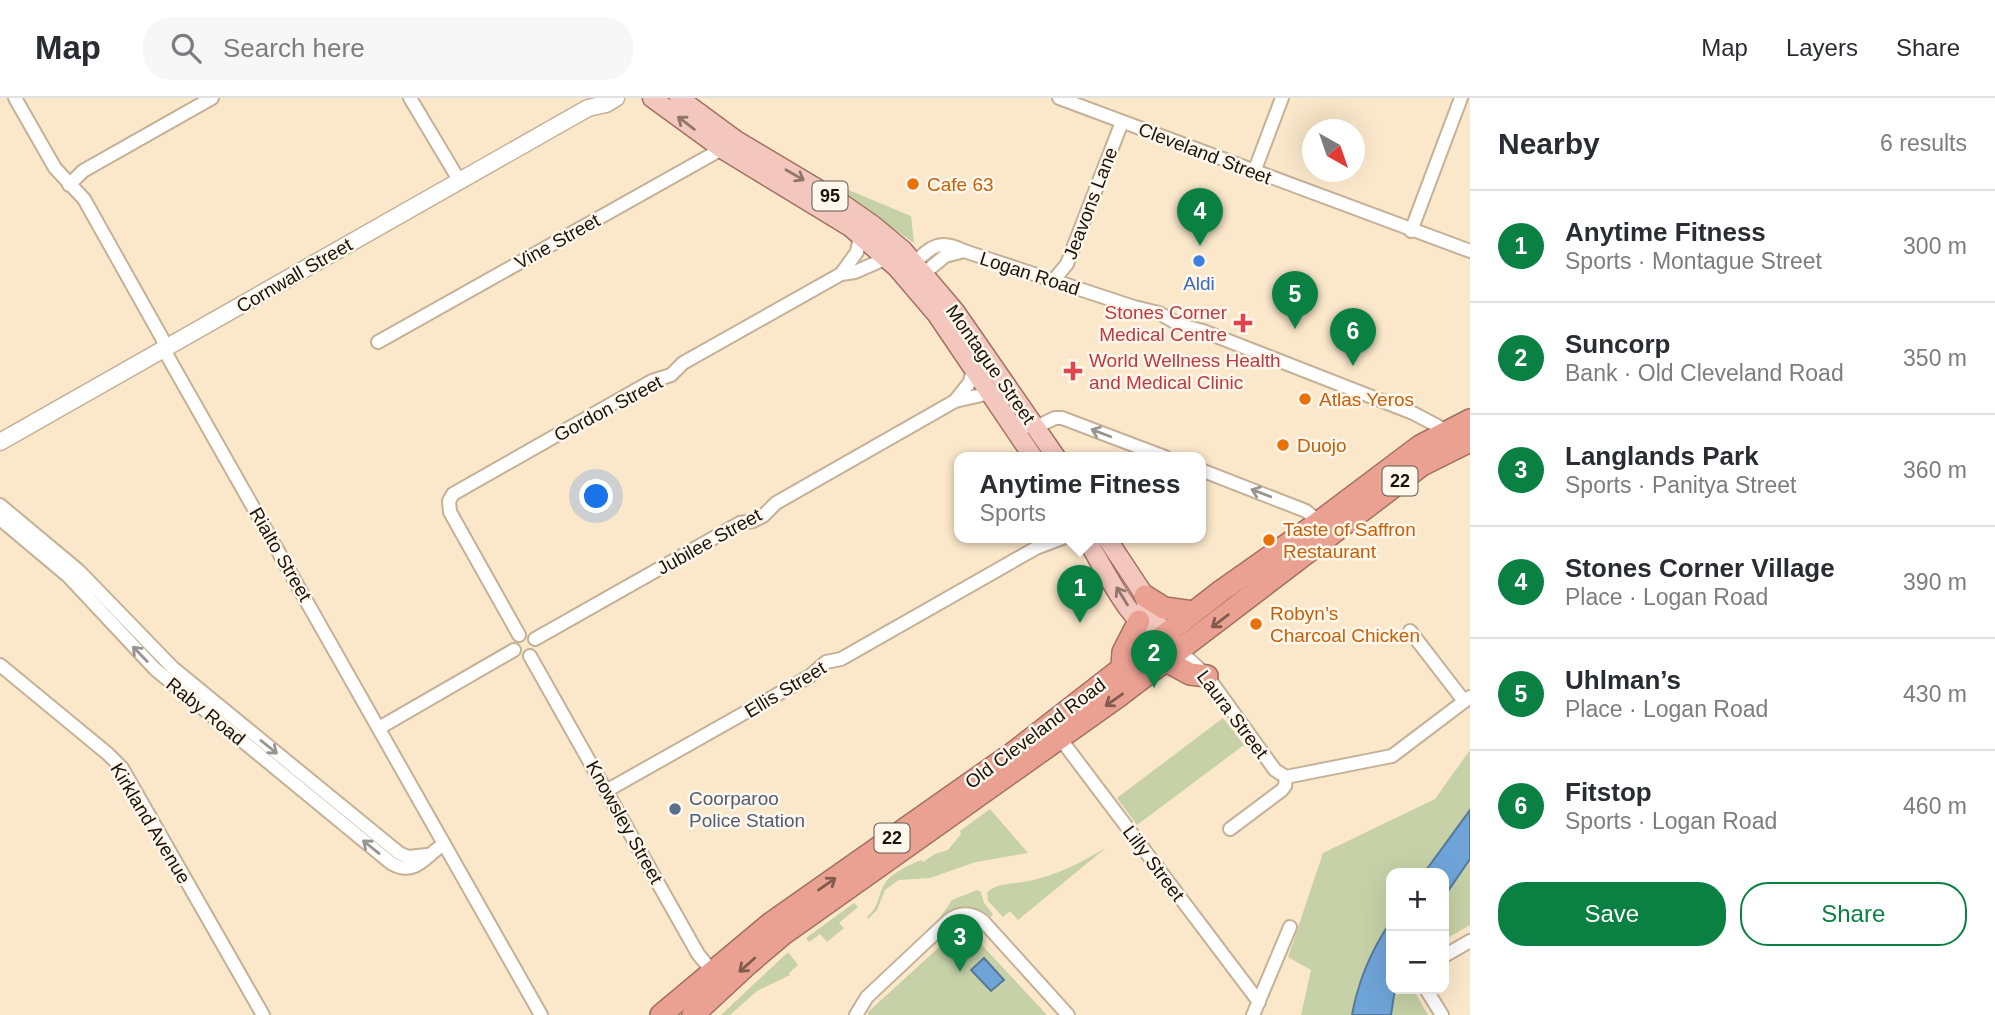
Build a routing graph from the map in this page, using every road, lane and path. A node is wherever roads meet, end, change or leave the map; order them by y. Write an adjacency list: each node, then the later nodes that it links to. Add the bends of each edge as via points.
1 (15, 98): 15 (street, Rialto Street)
2 (212, 98): 15 (street, via 83,171)
3 (410, 98): 14 (street)
4 (616, 98): 10 (main road, Cornwall Street, via 606,104)
5 (652, 98): 12 (main road, 95, one-way to 5)
6 (1059, 98): 11 (street, Cleveland Street, via 1100,107)
7 (1282, 98): 13 (street)
8 (1461, 98): 16 (street)
9 (683, 100): 12 (main road, 95)
10 (592, 103): 14 (main road, Cornwall Street)
11 (1122, 122): 13 (street, Cleveland Street); 22 (street, Jeavons Lane, via 1068,264)
12 (729, 145): 17 (main road, 95); 20 (main road, 95, one-way to 20, via 841,202 880,231); 23 (street, Vine Street)
13 (1254, 172): 16 (street, Cleveland Street)
14 (459, 180): 24 (main road, Cornwall Street)
15 (69, 185): 24 (street, Rialto Street, via 84,199)
16 (1411, 230): 18 (street, Cleveland Street)
17 (860, 236): 19 (main road, 95); 21 (street, via 855,257)
18 (1470, 251)
19 (887, 258): 20 (main road, 95); 21 (street, Gordon Street)
20 (913, 273): 22 (street, Logan Road, via 964,251); 25 (main road, Montague Street / 95); 30 (main road, Montague Street / 95, via 963,322)
21 (841, 274): 51 (street, Gordon Street, via 682,363 671,375 652,381 456,492 449,501 452,517)
22 (1053, 281): 31 (street, Logan Road, via 1159,313 1413,413)
23 (378, 342)
24 (165, 349): 34 (main road, Cornwall Street); 61 (street, Rialto Street)
25 (974, 368): 26 (main road, Montague Street / 95); 27 (street, Jubilee Street, via 971,382)
26 (990, 393): 27 (street, Jubilee Street); 29 (main road, Montague Street / 95)
27 (955, 401): 53 (street, Jubilee Street, via 776,502 763,516 740,523)
28 (1470, 420): 31 (highway, 22)
29 (1011, 425): 30 (street); 35 (main road, Montague Street / 95)
30 (1036, 427): 36 (main road, Montague Street / 95); 37 (street, one-way to 30, via 1062,418)
31 (1447, 431): 32 (street, Logan Road); 41 (highway, Old Cleveland Road / 22)
32 (1470, 432)
33 (1470, 441): 56 (highway, Old Cleveland Road / 22, one-way to 56, via 1422,465)
34 (0, 442)
35 (1030, 452)
36 (1053, 452)
37 (1152, 452)
38 (1206, 472): 41 (street, one-way to 38, via 1306,511)
39 (0, 505): 67 (street, Raby Road, one-way to 67, via 79,571 160,657 299,772 399,853)
40 (0, 519): 67 (street, Raby Road, one-way to 40, via 409,869 391,863 155,669 68,576)
41 (1319, 522): 48 (highway, Old Cleveland Road / 22)
42 (1041, 543): 46 (street, Ellis Street)
43 (1049, 543): 46 (street, Ellis Street)
44 (1088, 543): 49 (main road, one-way to 44)
45 (1110, 543): 47 (main road)
46 (1036, 548): 64 (street, Ellis Street, via 846,656 819,666 810,676)
47 (1145, 596): 48 (highway, via 1169,609); 52 (main road, via 1147,611)
48 (1193, 612): 52 (highway, Old Cleveland Road / 22)
49 (1139, 621): 52 (main road); 58 (highway, via 1123,652)
50 (1410, 631): 60 (street)
51 (519, 635): 53 (street, via 530,634); 54 (street)
52 (1161, 636): 56 (main road); 58 (highway, Old Cleveland Road / 22)
53 (535, 639): 55 (street, via 537,647)
54 (514, 650): 55 (street); 61 (street)
55 (530, 656): 64 (street, Knowsley Street)
56 (1173, 656): 59 (highway, via 1190,674); 62 (highway, Old Cleveland Road / 22, one-way to 62)
57 (0, 665): 74 (street, Kirkland Avenue, via 118,762)
58 (1122, 666): 62 (highway, Old Cleveland Road / 22)
59 (1207, 676): 63 (street, Laura Street, via 1275,770)
60 (1467, 699): 63 (street, via 1392,756)
61 (379, 728): 66 (street, Rialto Street)
62 (1055, 731): 71 (highway, Old Cleveland Road / 22, via 769,945); 73 (street, Lilly Street)
63 (1286, 777): 65 (street, via 1283,788)
64 (606, 790): 71 (street, Knowsley Street, via 698,954)
65 (1230, 829)
66 (444, 844): 67 (street, Raby Road); 75 (street, Rialto Street)
67 (427, 855)
68 (1290, 927): 73 (street)
69 (1470, 941): 70 (street)
70 (1449, 954)
71 (718, 978): 76 (highway, Old Cleveland Road / 22); 77 (highway, Old Cleveland Road / 22)
72 (1429, 994): 81 (street)
73 (1259, 1002): 80 (street)
74 (262, 1015)
75 (541, 1015)
76 (661, 1015)
77 (693, 1015)
78 (856, 1015): 79 (street, via 867,997 948,921 968,914 988,925)
79 (1068, 1015)
80 (1253, 1015)
81 (1442, 1015)

